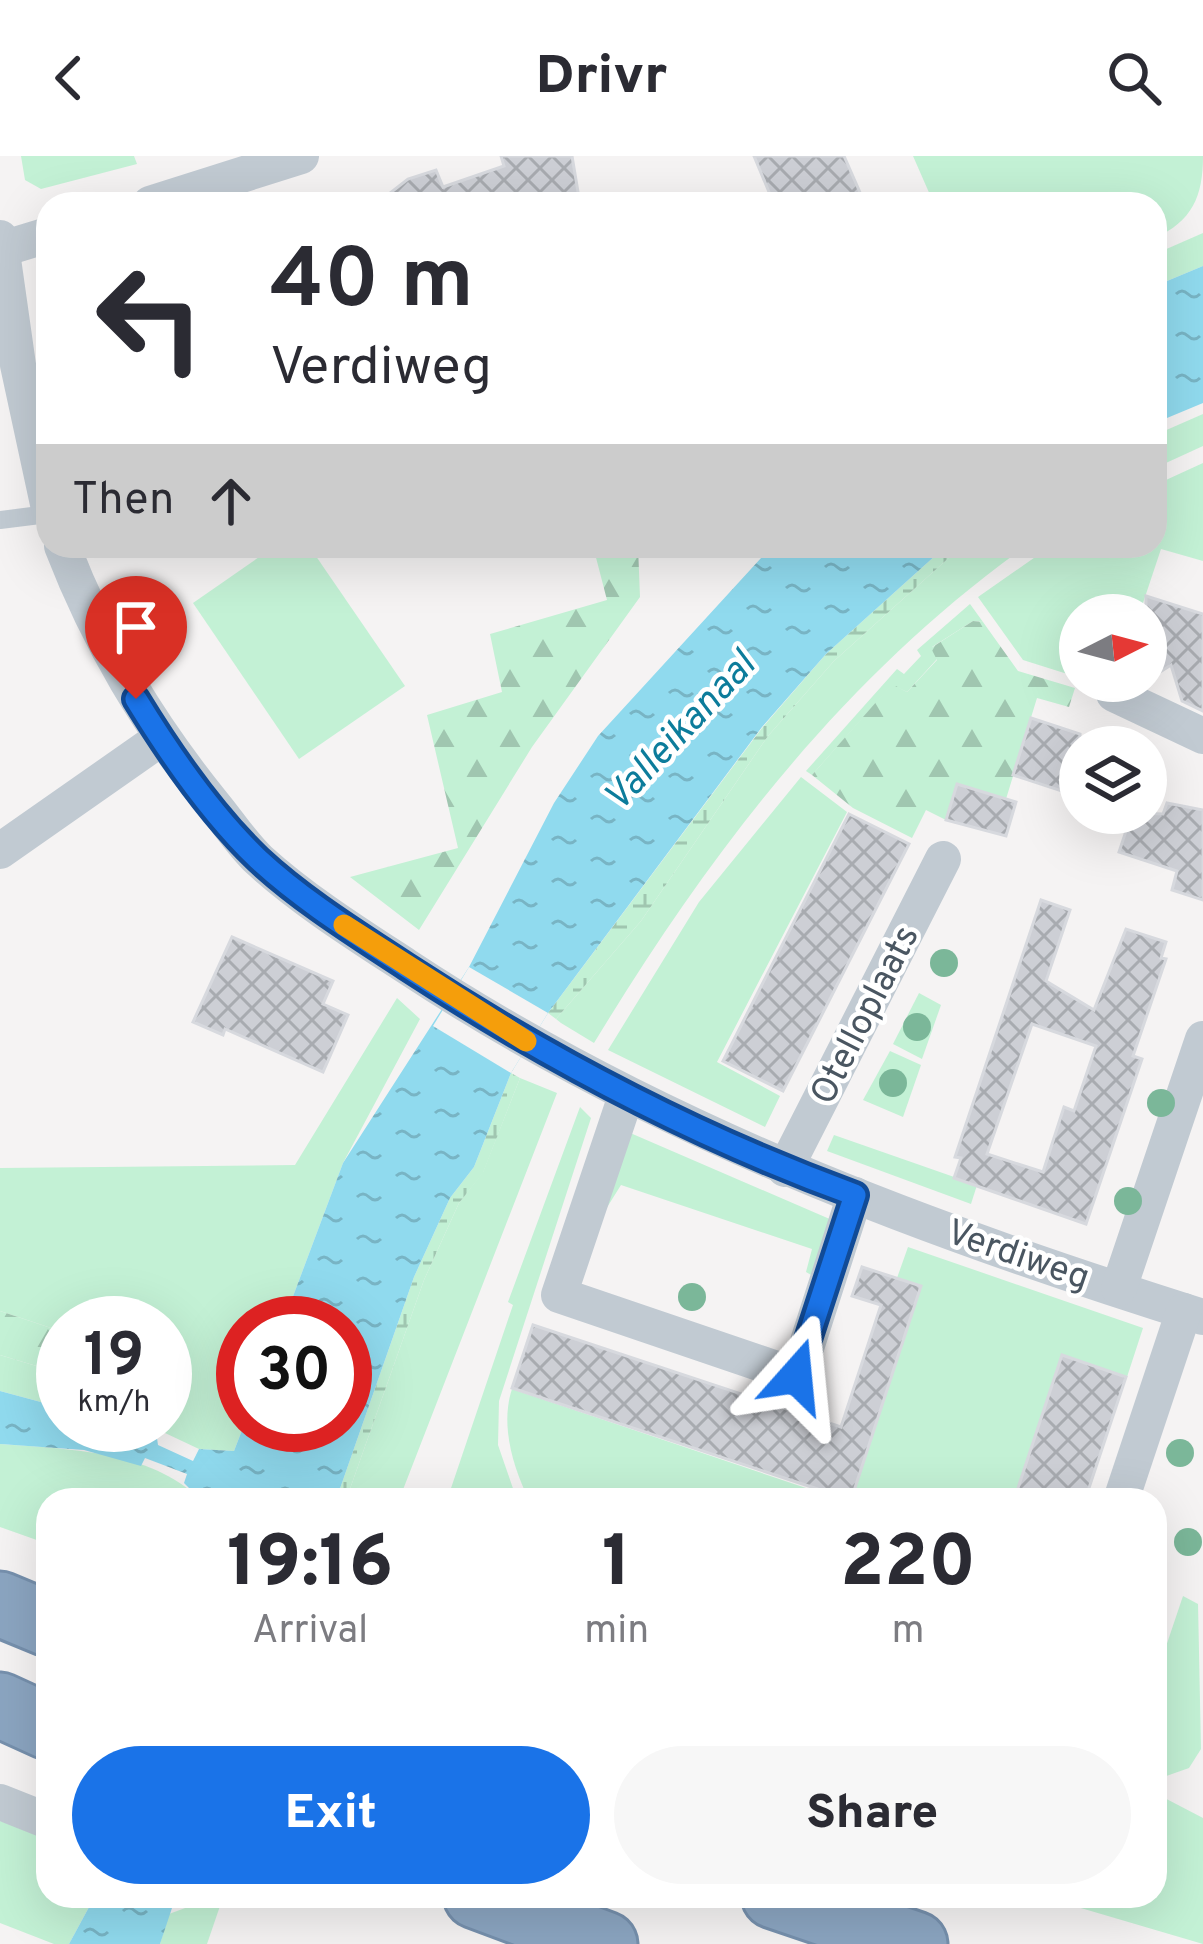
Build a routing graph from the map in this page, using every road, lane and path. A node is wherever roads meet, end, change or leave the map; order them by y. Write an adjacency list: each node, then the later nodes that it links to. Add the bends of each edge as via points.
1 (301, 156): 2 (street)
2 (224, 192)
3 (36, 242): 4 (street)
4 (2, 260): 5 (street)
5 (36, 441)
6 (36, 516): 7 (lane)
7 (0, 520)
8 (67, 558): 11 (street, Verdiweg, via 89,616)
9 (1131, 702): 10 (street)
10 (1203, 736)
11 (160, 739): 12 (street); 15 (street, Verdiweg, via 257,858 451,997)
12 (0, 851)
13 (943, 859): 16 (street, Otelloplaats)
14 (1203, 1039): 18 (street)
15 (626, 1096): 16 (street, Verdiweg); 17 (street, via 559,1294 796,1376)
16 (784, 1169): 17 (street, Verdiweg)
17 (855, 1195): 18 (street, Verdiweg)
18 (1119, 1288): 19 (street, Verdiweg)
19 (1194, 1314): 20 (street, Verdiweg)
20 (1126, 1488)
21 (0, 1604): 22 (highway)
22 (36, 1619)
23 (0, 1705): 24 (highway)
24 (36, 1722)
25 (0, 1725): 26 (highway)
26 (36, 1735)
27 (0, 1802): 28 (street)
28 (36, 1816)
29 (508, 1908): 31 (highway)
30 (809, 1908): 32 (highway)
31 (605, 1944)
32 (915, 1944)

